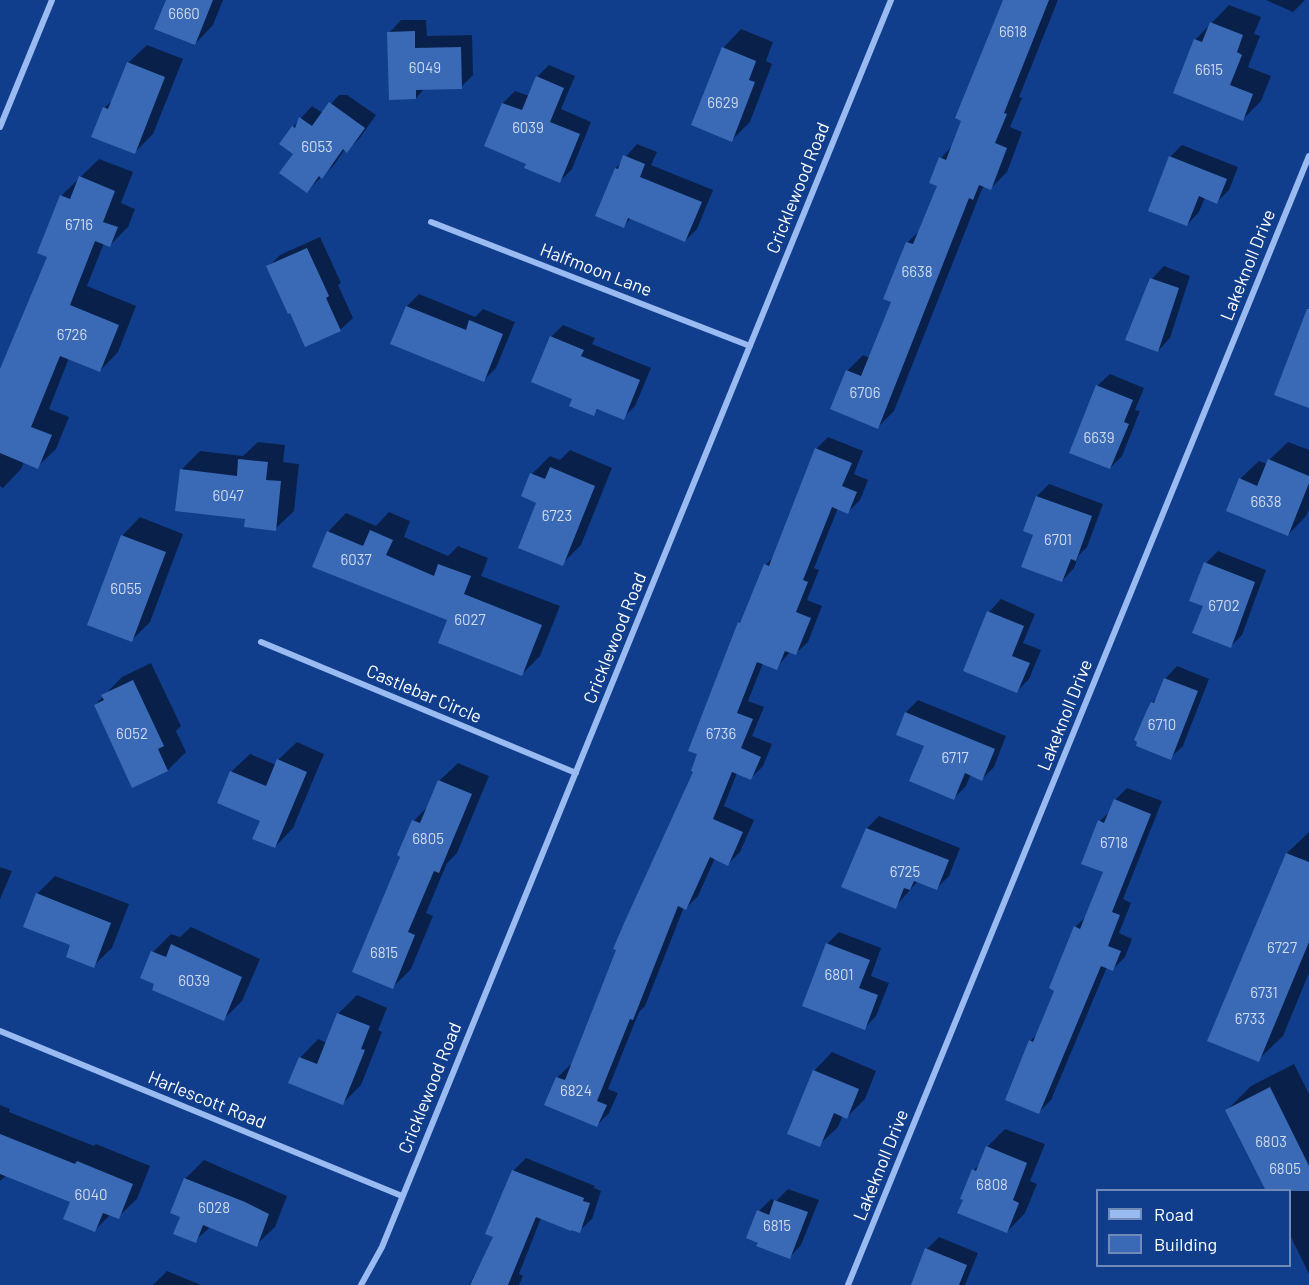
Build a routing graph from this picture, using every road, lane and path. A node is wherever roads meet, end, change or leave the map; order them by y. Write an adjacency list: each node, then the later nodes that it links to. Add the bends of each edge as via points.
1 (52, 0): 3 (street)
2 (891, 0): 6 (street, Cricklewood Road)
3 (0, 127)
4 (1309, 156): 12 (street, Lakeknoll Drive)
5 (431, 222): 6 (street, Halfmoon Lane)
6 (750, 346): 8 (street, Cricklewood Road)
7 (261, 642): 8 (street, Castlebar Circle)
8 (576, 773): 10 (street, Cricklewood Road)
9 (0, 1031): 10 (street, Harlescott Road)
10 (402, 1196): 11 (street, Cricklewood Road, via 382,1247)
11 (361, 1285)
12 (848, 1285)

